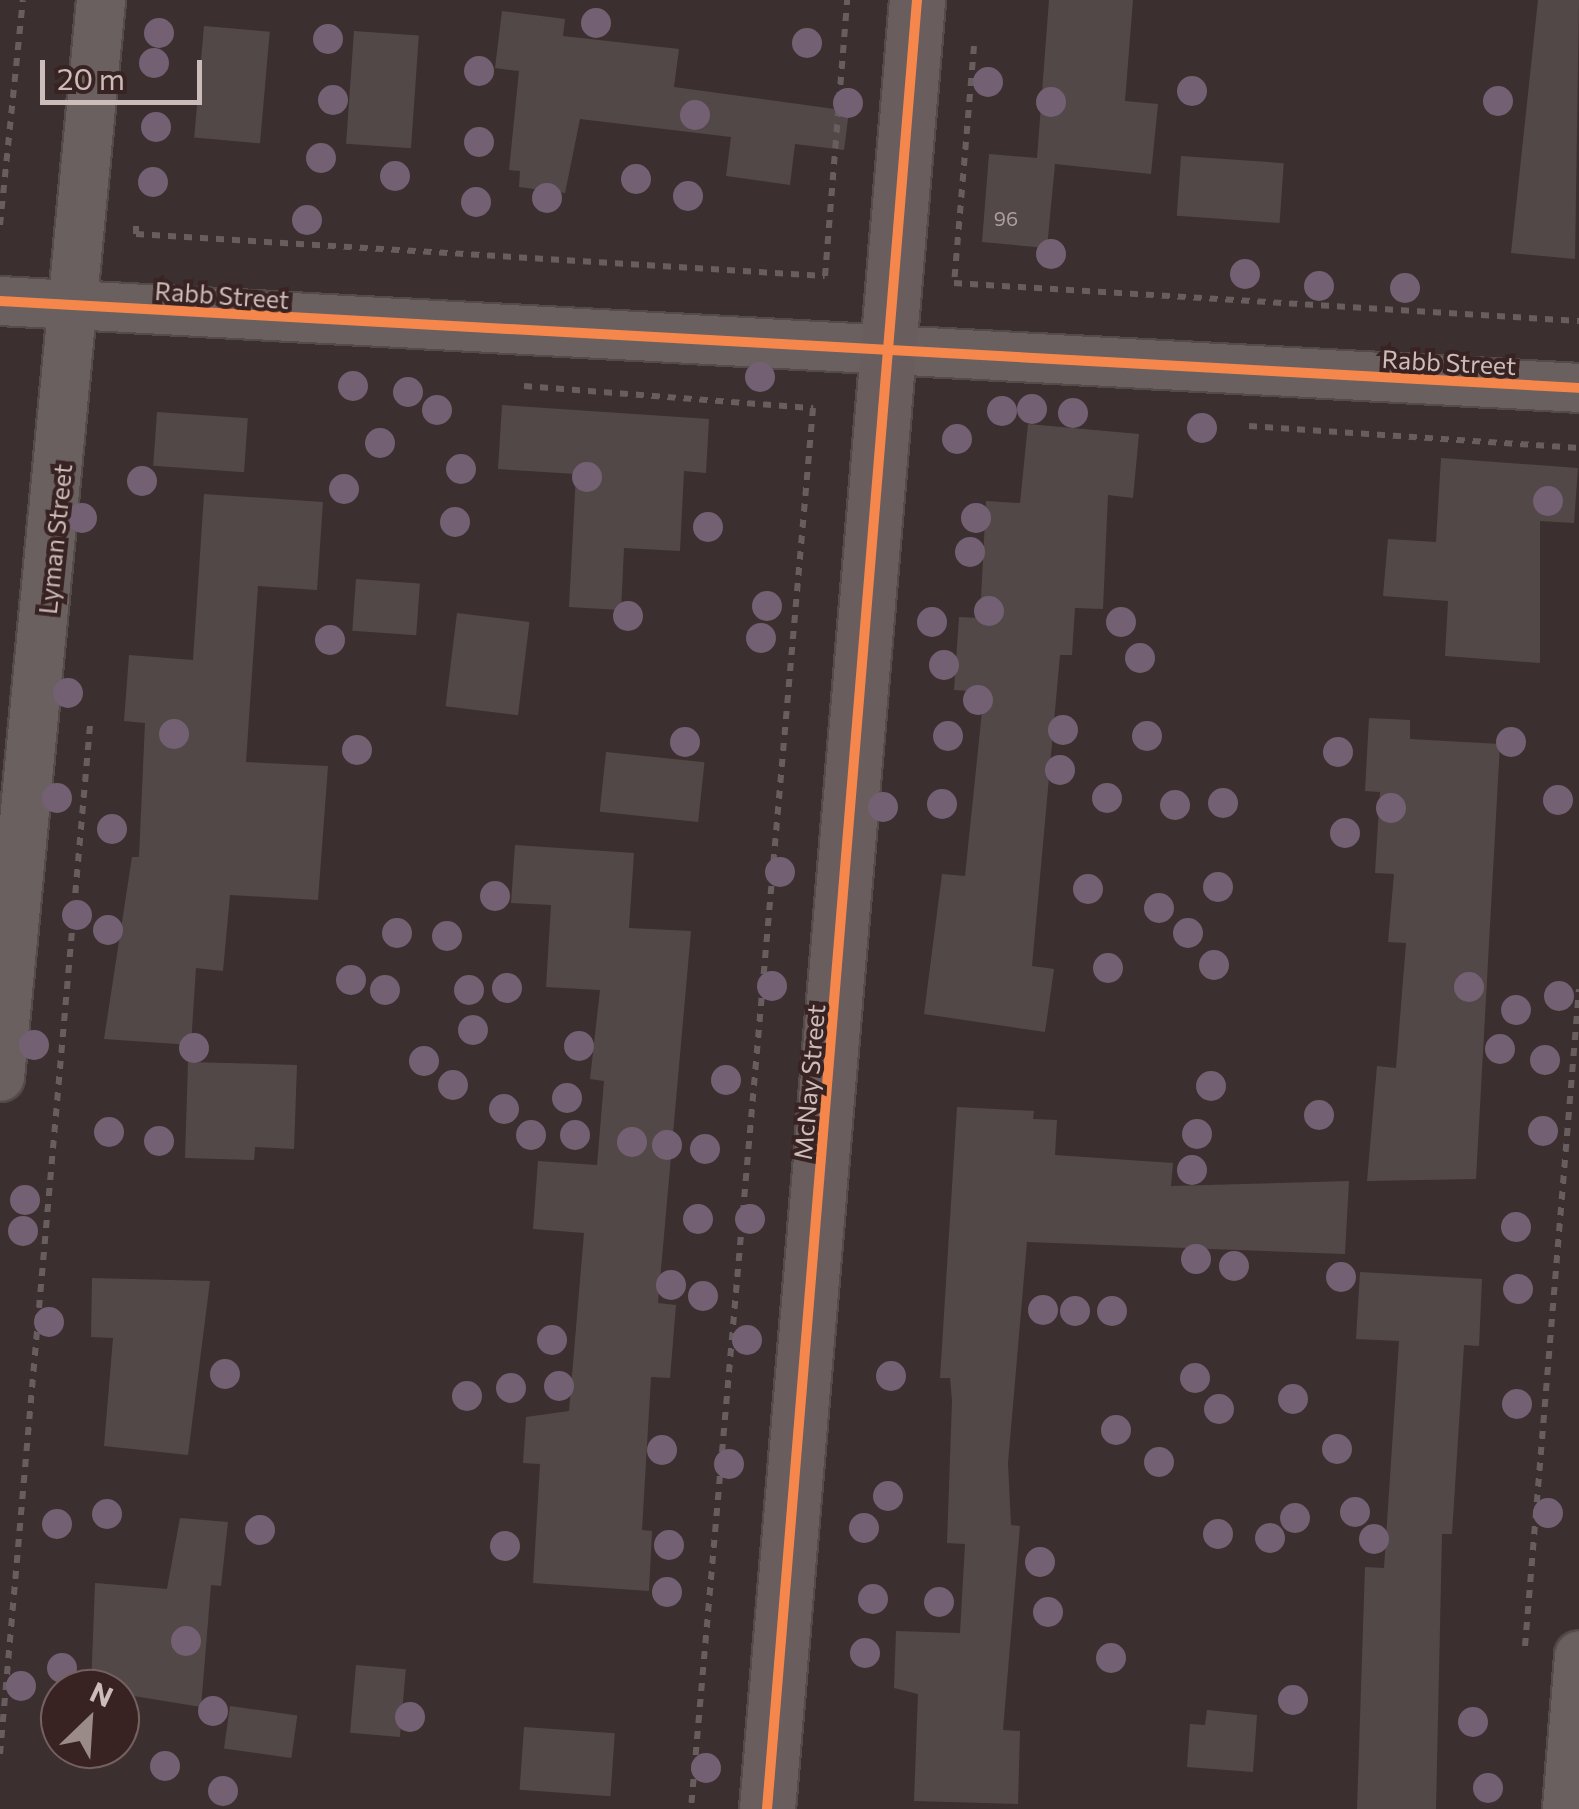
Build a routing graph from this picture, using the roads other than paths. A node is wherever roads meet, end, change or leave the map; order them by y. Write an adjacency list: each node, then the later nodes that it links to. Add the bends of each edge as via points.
1 (102, 0): 4 (street, Lyman Street)
2 (917, 0): 5 (street, McNay Street)
3 (0, 301): 4 (street, Rabb Street)
4 (79, 306): 5 (street, Rabb Street); 7 (street, Lyman Street)
5 (891, 356): 6 (street, Rabb Street); 9 (street, McNay Street)
6 (1579, 388)
7 (0, 1078)
8 (1579, 1655): 10 (street)
9 (767, 1809)
10 (1567, 1809)

